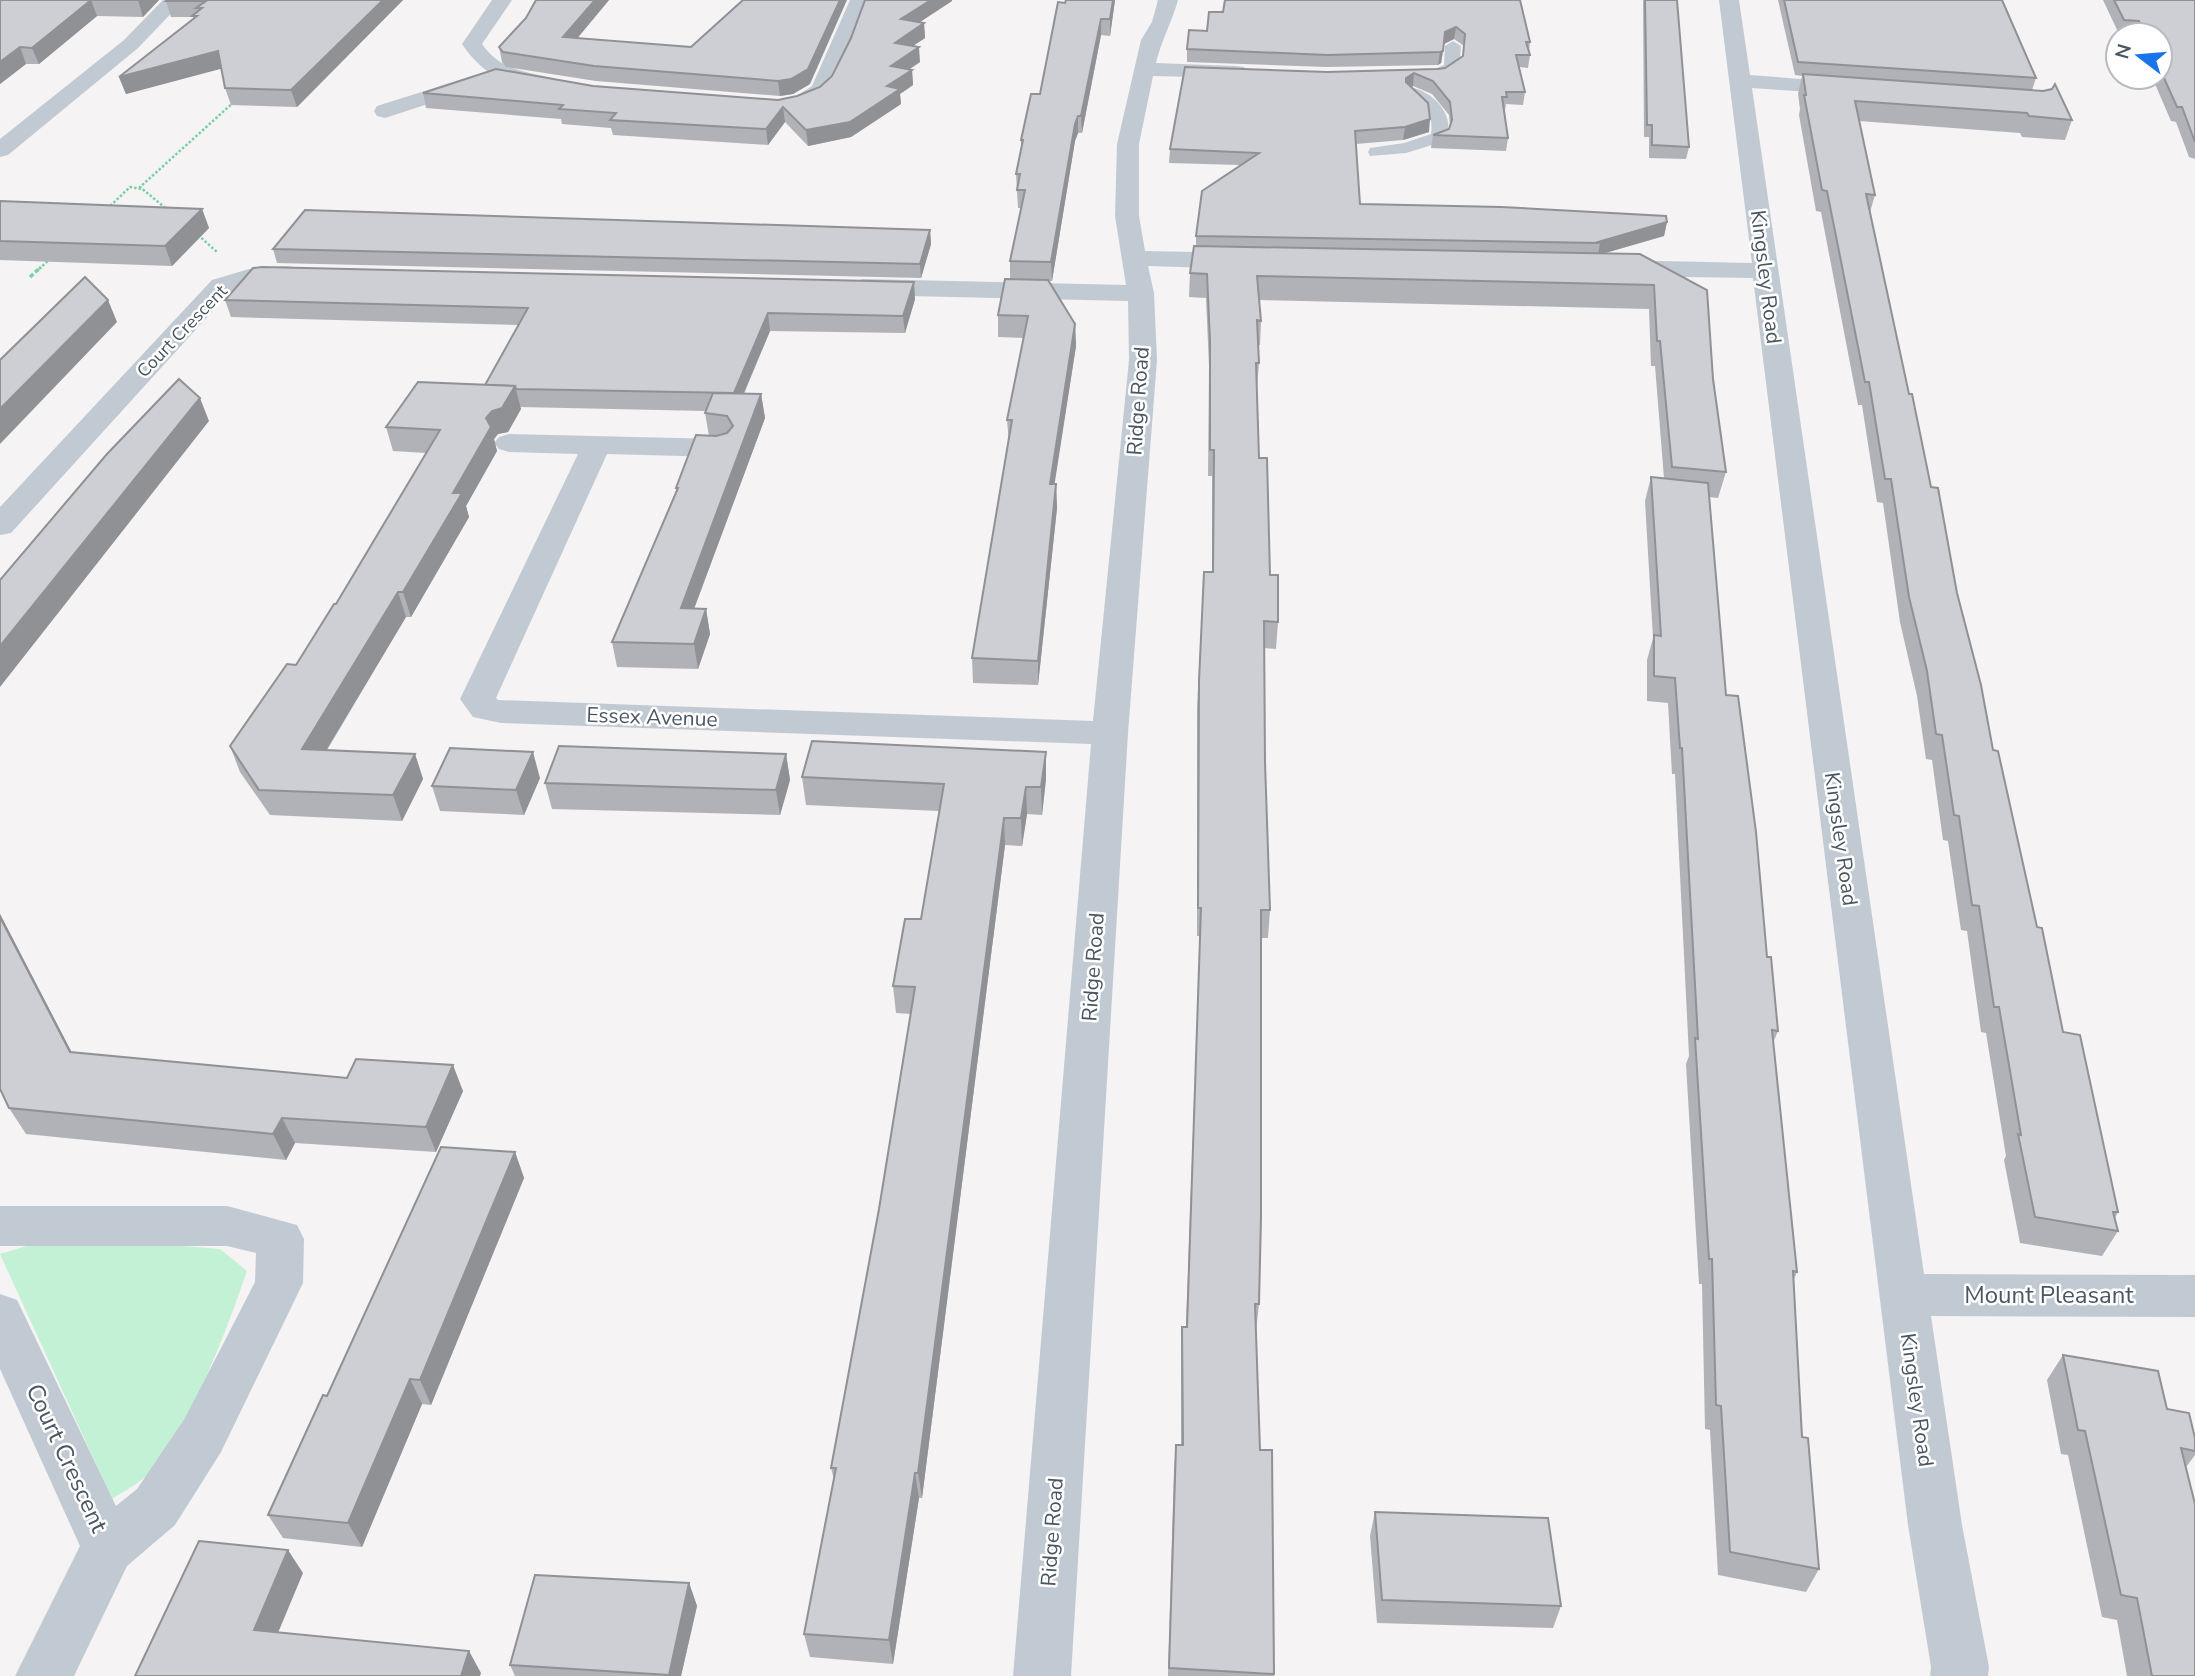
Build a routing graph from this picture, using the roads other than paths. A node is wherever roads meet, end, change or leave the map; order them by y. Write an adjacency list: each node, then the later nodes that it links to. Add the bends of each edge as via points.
1 (174, 0): 17 (street, via 131,44)
2 (502, 0): 10 (street, via 472,44)
3 (860, 0): 15 (street, via 821,90 802,102)
4 (1168, 0): 7 (street, Ridge Road)
5 (1729, 0): 11 (street, Kingsley Road)
6 (1453, 46): 9 (lane, via 1451,68)
7 (1144, 69): 8 (street); 23 (street, Ridge Road, via 1128,144 1128,216)
8 (1251, 73)
9 (1435, 73): 14 (street, via 1399,76)
10 (498, 74): 12 (street); 16 (street)
11 (1741, 81): 13 (street); 21 (street, Kingsley Road)
12 (559, 85)
13 (1875, 90)
14 (1414, 93): 18 (lane, via 1436,108 1438,137)
15 (763, 106)
16 (385, 111)
17 (0, 150)
18 (1376, 152)
19 (1270, 261): 23 (street)
20 (1586, 267): 21 (street)
21 (1765, 271): 31 (street, Kingsley Road)
22 (323, 275): 28 (street, Court Crescent, via 267,273 221,286)
23 (1137, 276): 24 (street); 29 (street, Ridge Road, via 1143,360)
24 (836, 286)
25 (509, 443): 26 (street)
26 (596, 446): 27 (street); 29 (street, Essex Avenue, via 478,699 486,709)
27 (719, 448)
28 (0, 526)
29 (1111, 733): 36 (street, Ridge Road)
30 (0, 1226): 34 (street, via 227,1226 280,1239 279,1283 203,1435 156,1507)
31 (1903, 1295): 32 (street, Mount Pleasant); 37 (street, Kingsley Road)
32 (2195, 1296)
33 (0, 1315): 34 (street, Court Crescent)
34 (108, 1547): 35 (street, Court Crescent)
35 (44, 1676)
36 (1042, 1676)
37 (1959, 1676)

